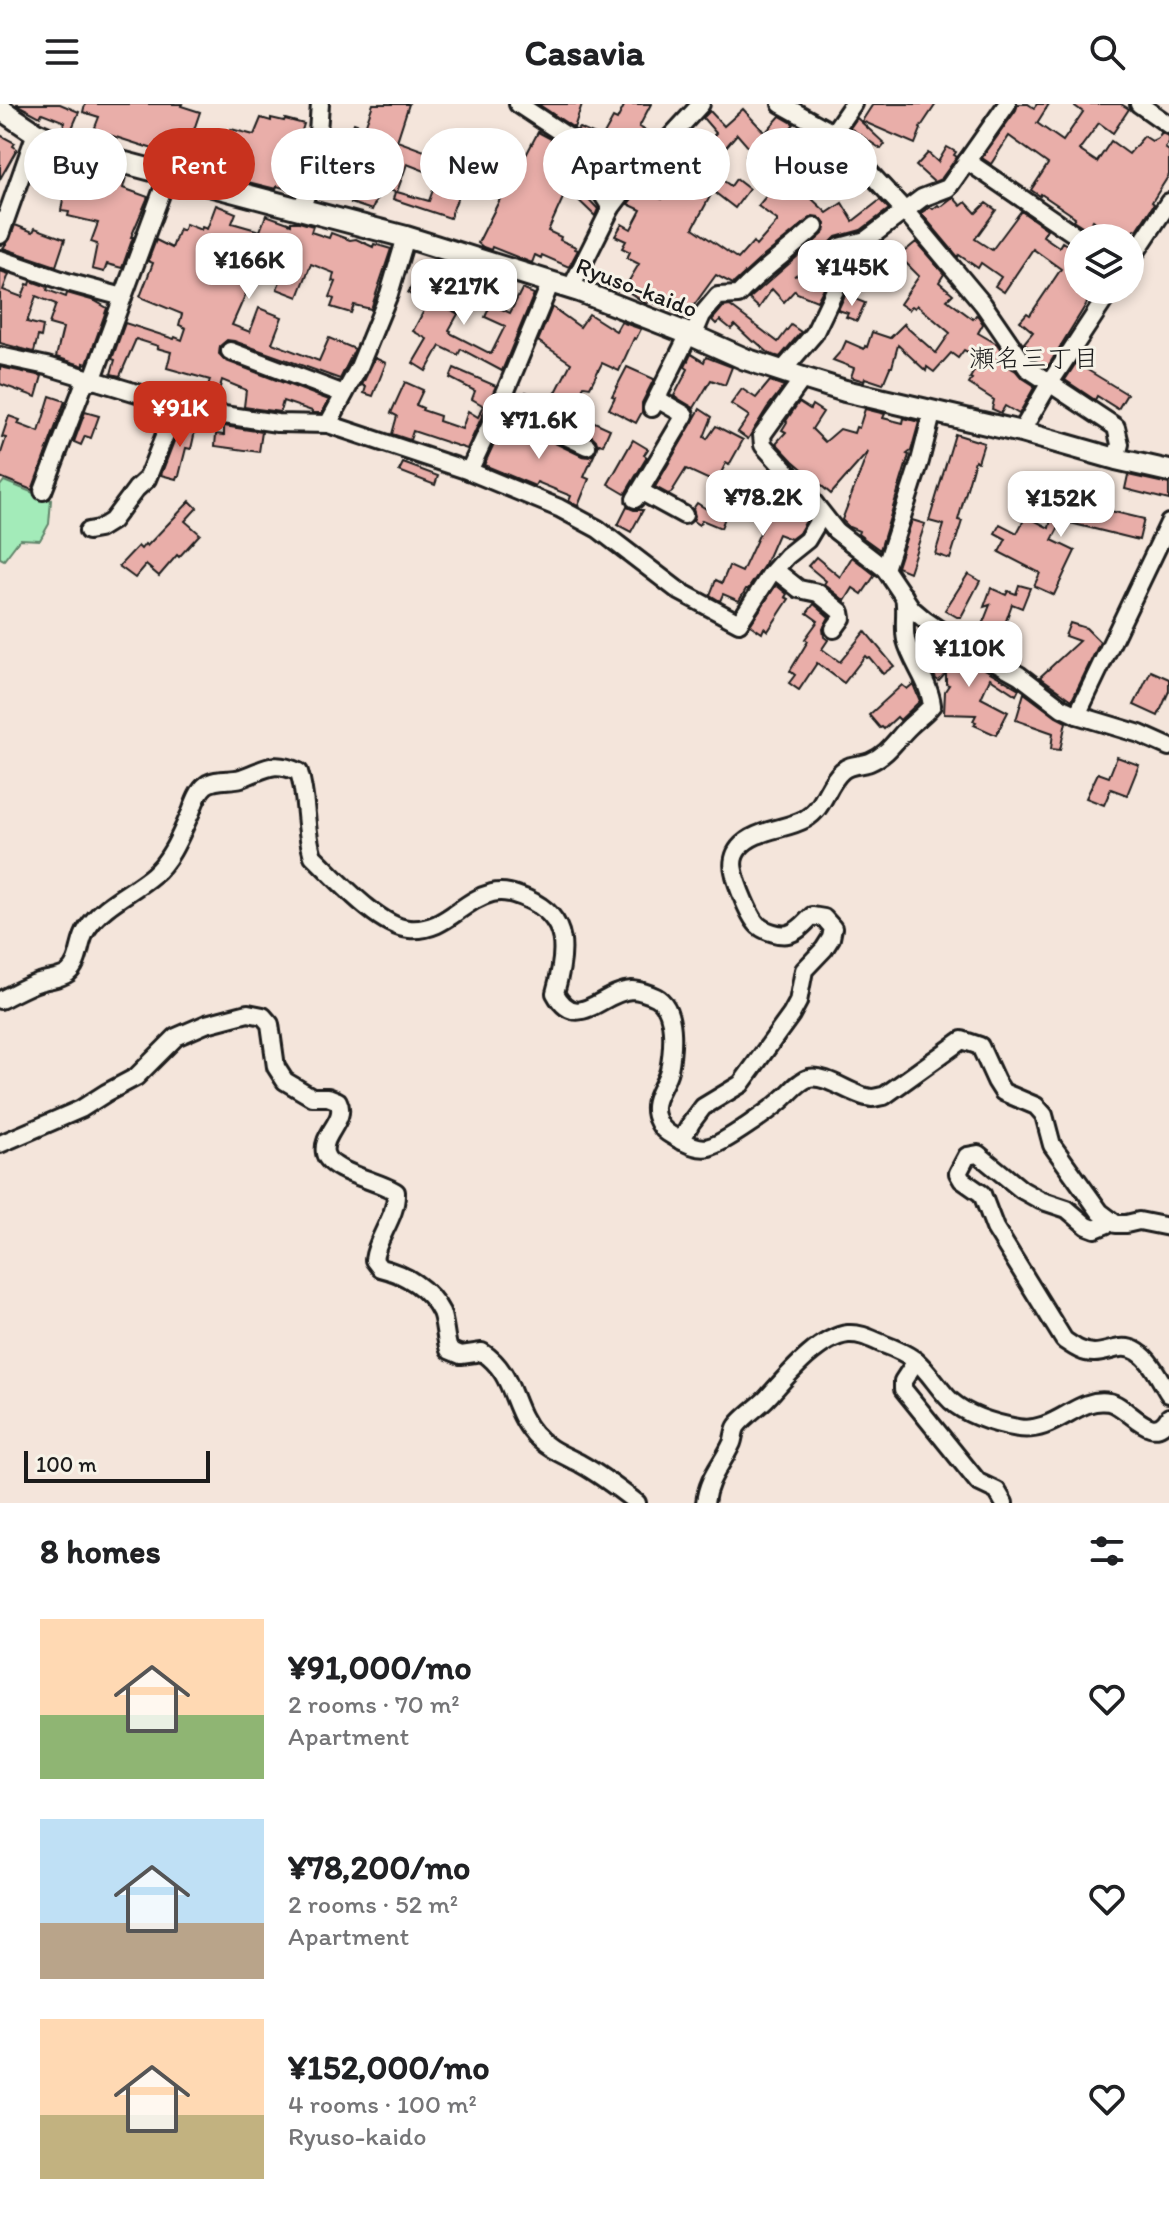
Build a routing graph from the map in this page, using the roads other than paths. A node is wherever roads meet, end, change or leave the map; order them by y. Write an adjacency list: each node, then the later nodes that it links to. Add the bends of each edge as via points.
1 (320, 104): 20 (street, via 315,164)
2 (518, 104): 19 (street, via 571,139)
3 (701, 104): 19 (street)
4 (781, 104): 11 (street)
5 (853, 104): 12 (street)
6 (1007, 104): 13 (street)
7 (1139, 104): 9 (street)
8 (5, 109): 10 (main road, Ryuso-kaido)
9 (1169, 125)
10 (30, 128)
11 (824, 128)
12 (836, 128)
13 (967, 161): 21 (street, via 948,188 922,198); 24 (street)
14 (24, 163): 22 (street)
15 (877, 181): 21 (street)
16 (255, 197): 20 (main road, Ryuso-kaido)
17 (159, 200): 31 (street)
18 (1169, 202): 27 (street)
19 (611, 208): 30 (street)
20 (301, 209): 26 (main road, Ryuso-kaido)
21 (906, 212): 36 (street, via 866,240 840,247 836,288 814,334); 39 (street, via 983,304 1027,368)
22 (4, 214): 25 (street)
23 (815, 227): 33 (street, via 738,295 718,296)
24 (1064, 227)
25 (0, 235)
26 (406, 237): 29 (main road, Ryuso-kaido); 40 (street, via 389,294)
27 (1144, 240)
28 (0, 259): 31 (street)
29 (551, 282): 30 (main road, Ryuso-kaido); 42 (street)
30 (571, 288): 33 (main road, Ryuso-kaido)
31 (123, 297): 38 (street)
32 (1102, 304): 39 (street)
33 (691, 335): 36 (main road, Ryuso-kaido); 51 (street, via 654,404 685,415 638,495)
34 (230, 351): 40 (street)
35 (0, 356): 38 (street)
36 (782, 371): 37 (main road, Ryuso-kaido)
37 (803, 378): 43 (main road, Ryuso-kaido); 52 (street, via 762,435 763,445)
38 (89, 380): 41 (street); 50 (street)
39 (1049, 384): 45 (street); 47 (street, via 1116,427)
40 (344, 394): 44 (street)
41 (177, 405): 44 (street, via 277,423); 54 (street, via 147,479 112,521)
42 (500, 405): 46 (street); 48 (street)
43 (933, 410): 45 (main road, Ryuso-kaido); 55 (street)
44 (328, 424): 48 (street)
45 (1021, 432): 47 (main road, Ryuso-kaido)
46 (587, 446)
47 (1116, 459): 49 (main road, Ryuso-kaido)
48 (469, 471): 56 (street, via 598,529 679,591 739,623)
49 (1169, 471)
50 (43, 491)
51 (684, 515)
52 (822, 515): 55 (street); 56 (street, via 807,540)
53 (1169, 523): 59 (street)
54 (88, 531)
55 (885, 569): 57 (street)
56 (775, 570): 58 (street, via 841,612)
57 (904, 596): 59 (street, via 925,620); 62 (street, via 905,637 932,705 895,745 869,763 842,771 815,813 740,847 734,872 759,926 786,935 812,916 824,918 833,928 831,938 804,970 791,1015 741,1084 703,1107)
58 (834, 629)
59 (1077, 715): 60 (street)
60 (1169, 747)
61 (0, 1000): 62 (street, via 69,972 94,920 165,862 206,785 283,765 299,772 304,787 313,856 390,924 410,929 439,925 473,901 507,892 545,909 562,937 555,993 570,1011 634,989 657,997 668,1010 672,1041 668,1072 655,1101 656,1119)
62 (681, 1141): 64 (street, via 709,1148 810,1078 871,1098 884,1096 962,1040 980,1046 1003,1092 1044,1115 1052,1145)
63 (0, 1144): 69 (street, via 81,1109 136,1077 176,1037 248,1013 263,1016 270,1024 276,1067 285,1081 342,1107 325,1143 328,1160 396,1192 391,1218 375,1248 380,1268 422,1286 442,1313 449,1350 461,1355 482,1352 496,1361 533,1433)
64 (1112, 1222): 65 (street); 67 (street, via 1095,1229 1087,1226 1067,1209 1022,1190 978,1154 961,1163 962,1180 982,1194 995,1228 1064,1340 1094,1353 1120,1346 1135,1350)
65 (1169, 1227)
66 (916, 1361): 68 (street, via 951,1401 970,1413 1020,1428 1052,1423 1097,1401 1112,1402 1142,1425 1155,1427); 70 (street, via 863,1335 846,1334 820,1346 737,1426 712,1474); 71 (street, via 903,1389 978,1482 997,1491)
67 (1169, 1394)
68 (1169, 1417)
69 (637, 1503)
70 (705, 1503)
71 (1004, 1503)

